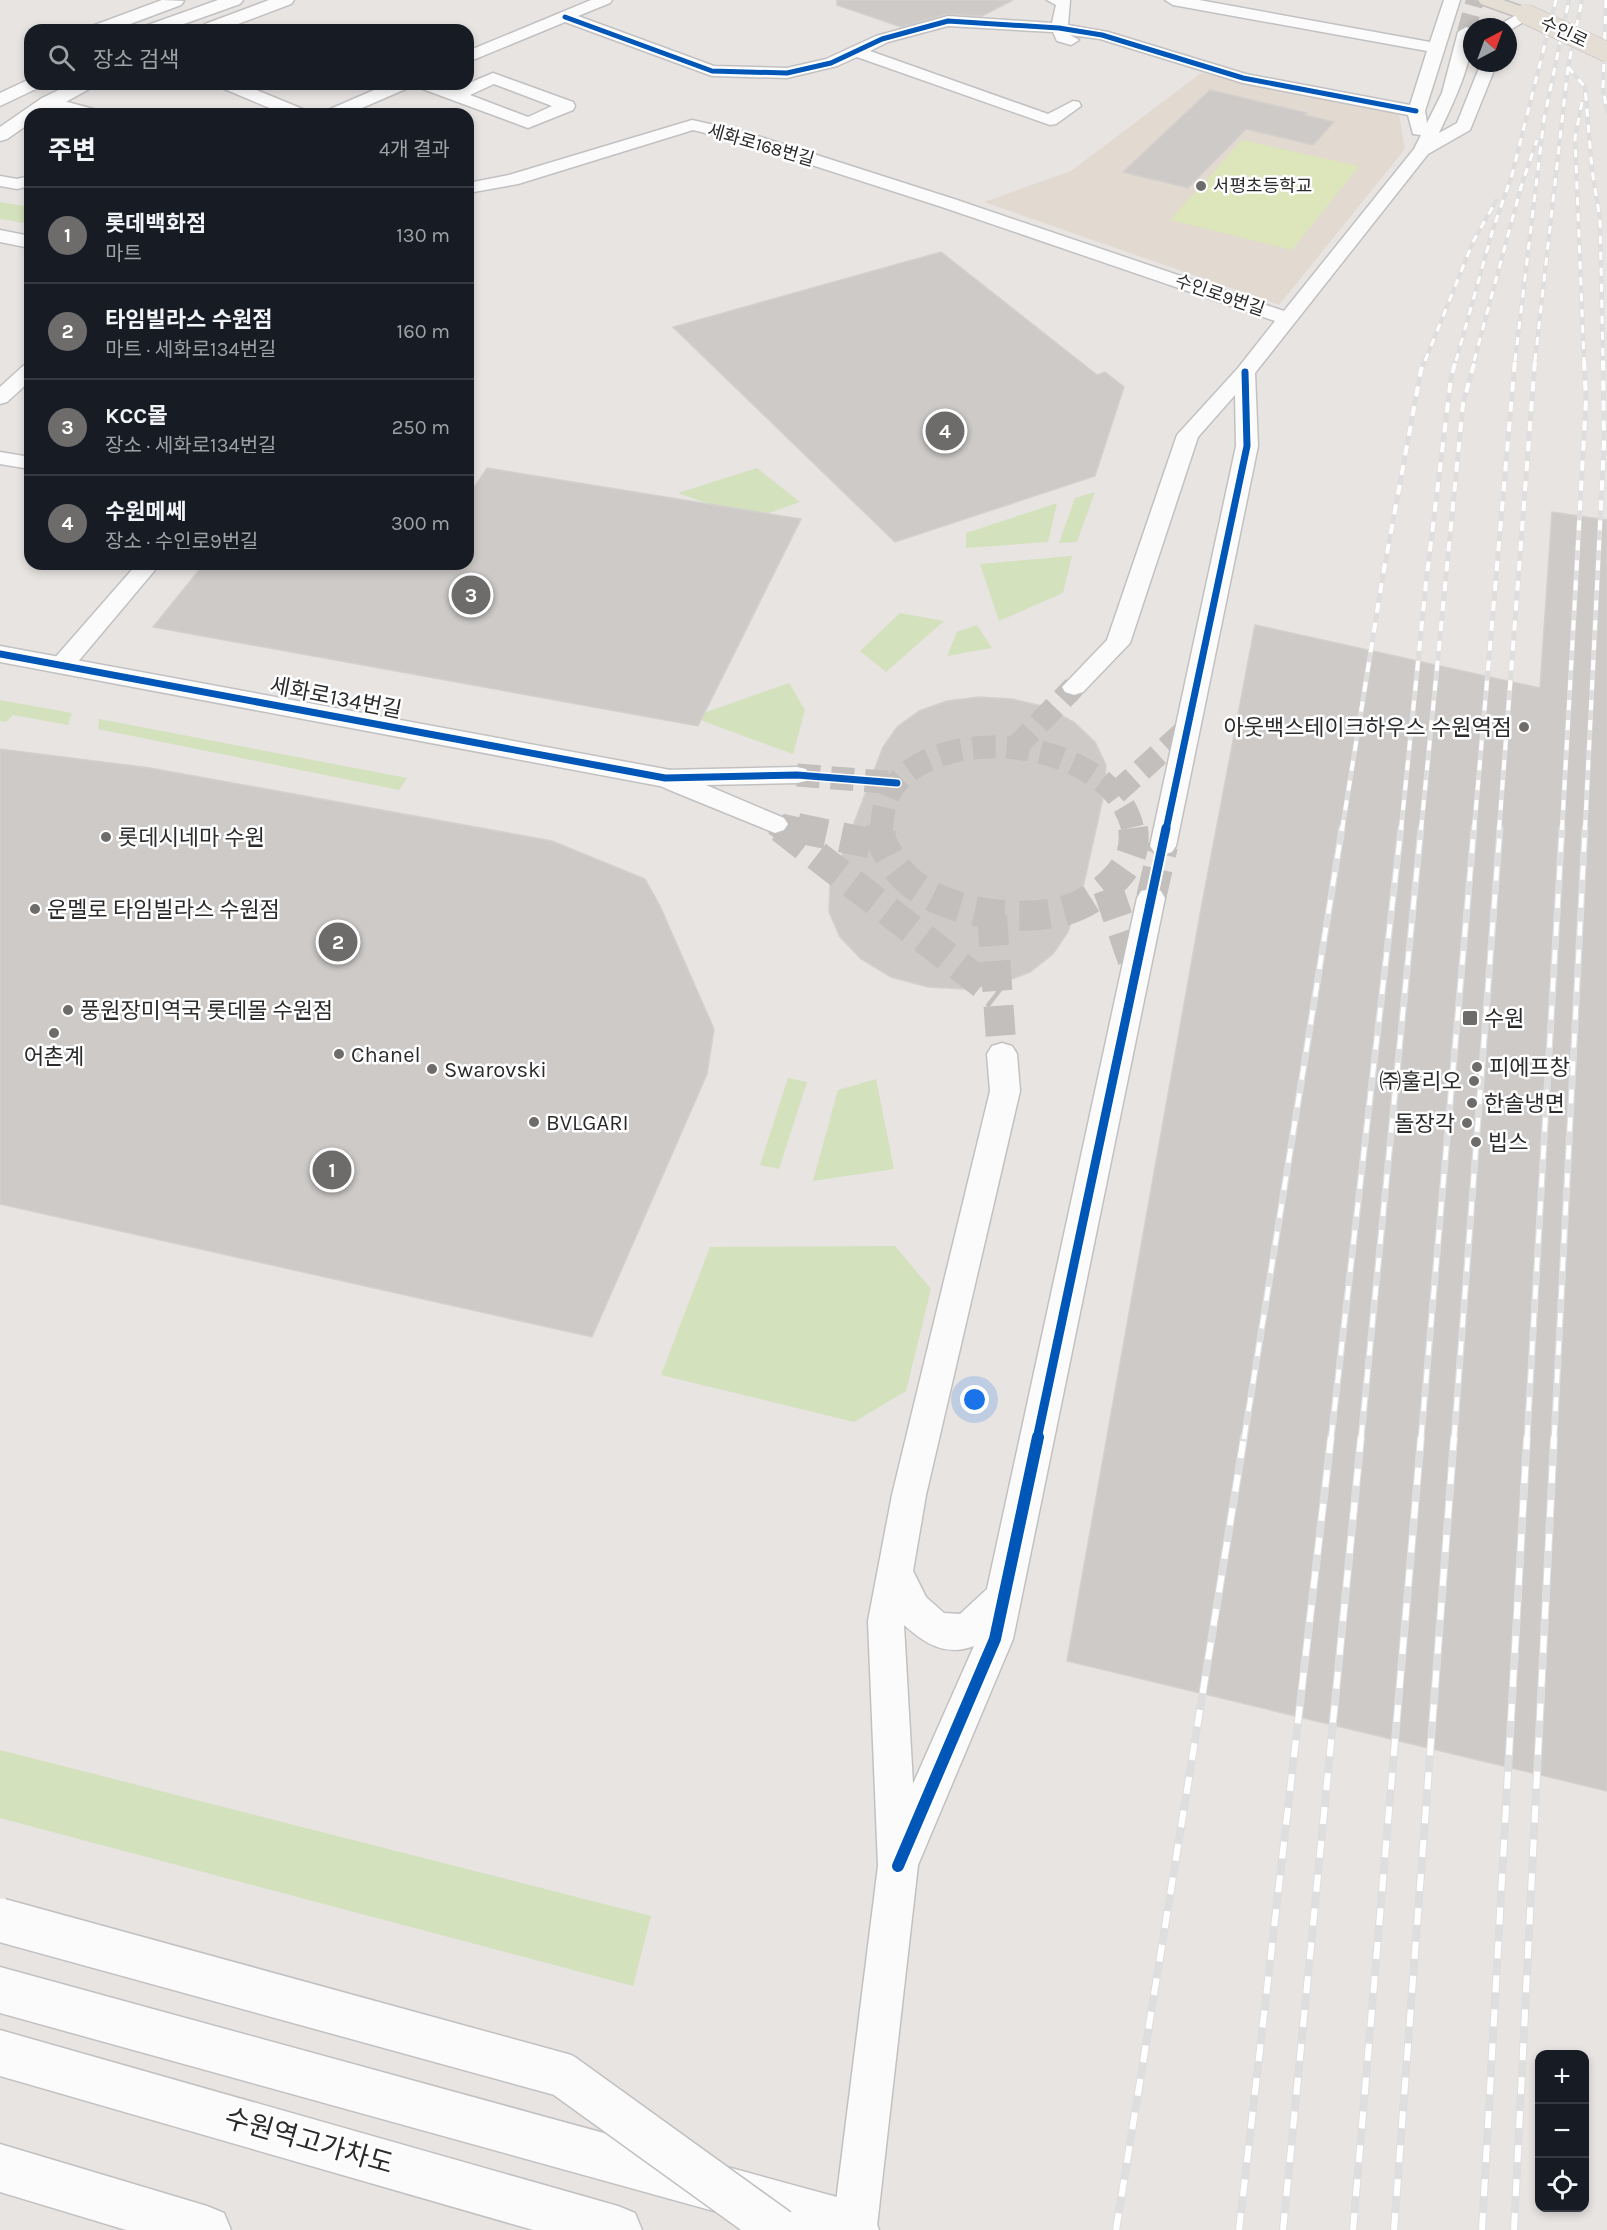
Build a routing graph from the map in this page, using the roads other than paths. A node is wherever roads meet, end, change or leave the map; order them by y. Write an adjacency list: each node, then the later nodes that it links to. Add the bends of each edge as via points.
1 (234, 0): 13 (main road)
2 (285, 0): 14 (main road)
3 (604, 0): 10 (street)
4 (1056, 0): 15 (street, via 1064,2)
5 (1173, 0): 19 (street)
6 (1452, 0): 19 (street)
7 (1487, 0): 9 (main road, 수인로)
8 (170, 1): 12 (main road)
9 (1528, 5): 11 (street); 16 (main road, 수인로); 22 (main road, 수인로, bridge)
10 (565, 17): 21 (street, via 712,71 787,74 831,63); 23 (street)
11 (1514, 18)
12 (113, 24)
13 (168, 24)
14 (222, 24)
15 (1059, 28): 17 (street, via 948,21); 24 (street, via 1063,38 1151,67); 41 (street, via 1102,35 1243,78)
16 (1607, 37)
17 (882, 39): 20 (street); 21 (street)
18 (1463, 43): 44 (street, via 1450,93)
19 (1437, 48): 41 (street)
20 (914, 50)
21 (856, 51): 34 (street, via 1050,120 1073,106)
22 (1607, 52)
23 (474, 55)
24 (1185, 70)
25 (1485, 72): 44 (street, 수인로9번길, via 1464,126)
26 (474, 87): 33 (street, via 494,78 567,106 528,123)
27 (24, 88): 35 (main road)
28 (73, 90): 36 (main road)
29 (242, 90): 39 (street)
30 (388, 90): 40 (street)
31 (443, 90): 33 (street)
32 (468, 90): 33 (street)
33 (457, 95)
34 (1052, 99)
35 (0, 100)
36 (49, 102): 37 (main road); 38 (street)
37 (40, 108)
38 (70, 108)
39 (285, 108)
40 (348, 108)
41 (1416, 111): 44 (street)
42 (24, 119): 43 (main road)
43 (0, 135)
44 (1422, 150): 51 (street, 수인로9번길)
45 (0, 181): 46 (street)
46 (24, 182)
47 (474, 188): 48 (street, 세화로168번길, via 512,180 692,125)
48 (948, 203): 51 (street, 수인로9번길)
49 (0, 236): 50 (street)
50 (24, 241)
51 (1289, 319): 52 (street)
52 (1245, 372): 55 (street); 56 (street)
53 (24, 376): 54 (street)
54 (0, 398)
55 (1188, 435): 56 (street, via 1201,431); 62 (street, via 1118,643)
56 (1231, 438): 66 (street)
57 (0, 458): 58 (street)
58 (24, 462)
59 (144, 570): 61 (street)
60 (0, 654): 61 (main road, 세화로134번길)
61 (62, 665): 64 (main road, 세화로134번길)
62 (1074, 687)
63 (797, 775): 64 (street)
64 (664, 778): 65 (street)
65 (775, 824)
66 (1163, 846)
67 (1151, 898): 70 (street)
68 (1002, 1054): 69 (street, via 1005,1091 909,1495)
69 (895, 1570): 70 (street, via 913,1609 936,1630 965,1632); 71 (street, via 886,1621)
70 (1003, 1598): 71 (street, via 995,1639)
71 (898, 1866): 76 (street)
72 (0, 1920): 79 (main road, bridge, via 563,2075)
73 (0, 1990): 76 (main road)
74 (0, 2052): 78 (main road, 수원역고가차도)
75 (0, 2168): 77 (main road)
76 (855, 2228)
77 (207, 2230)
78 (618, 2230)
79 (778, 2230)

